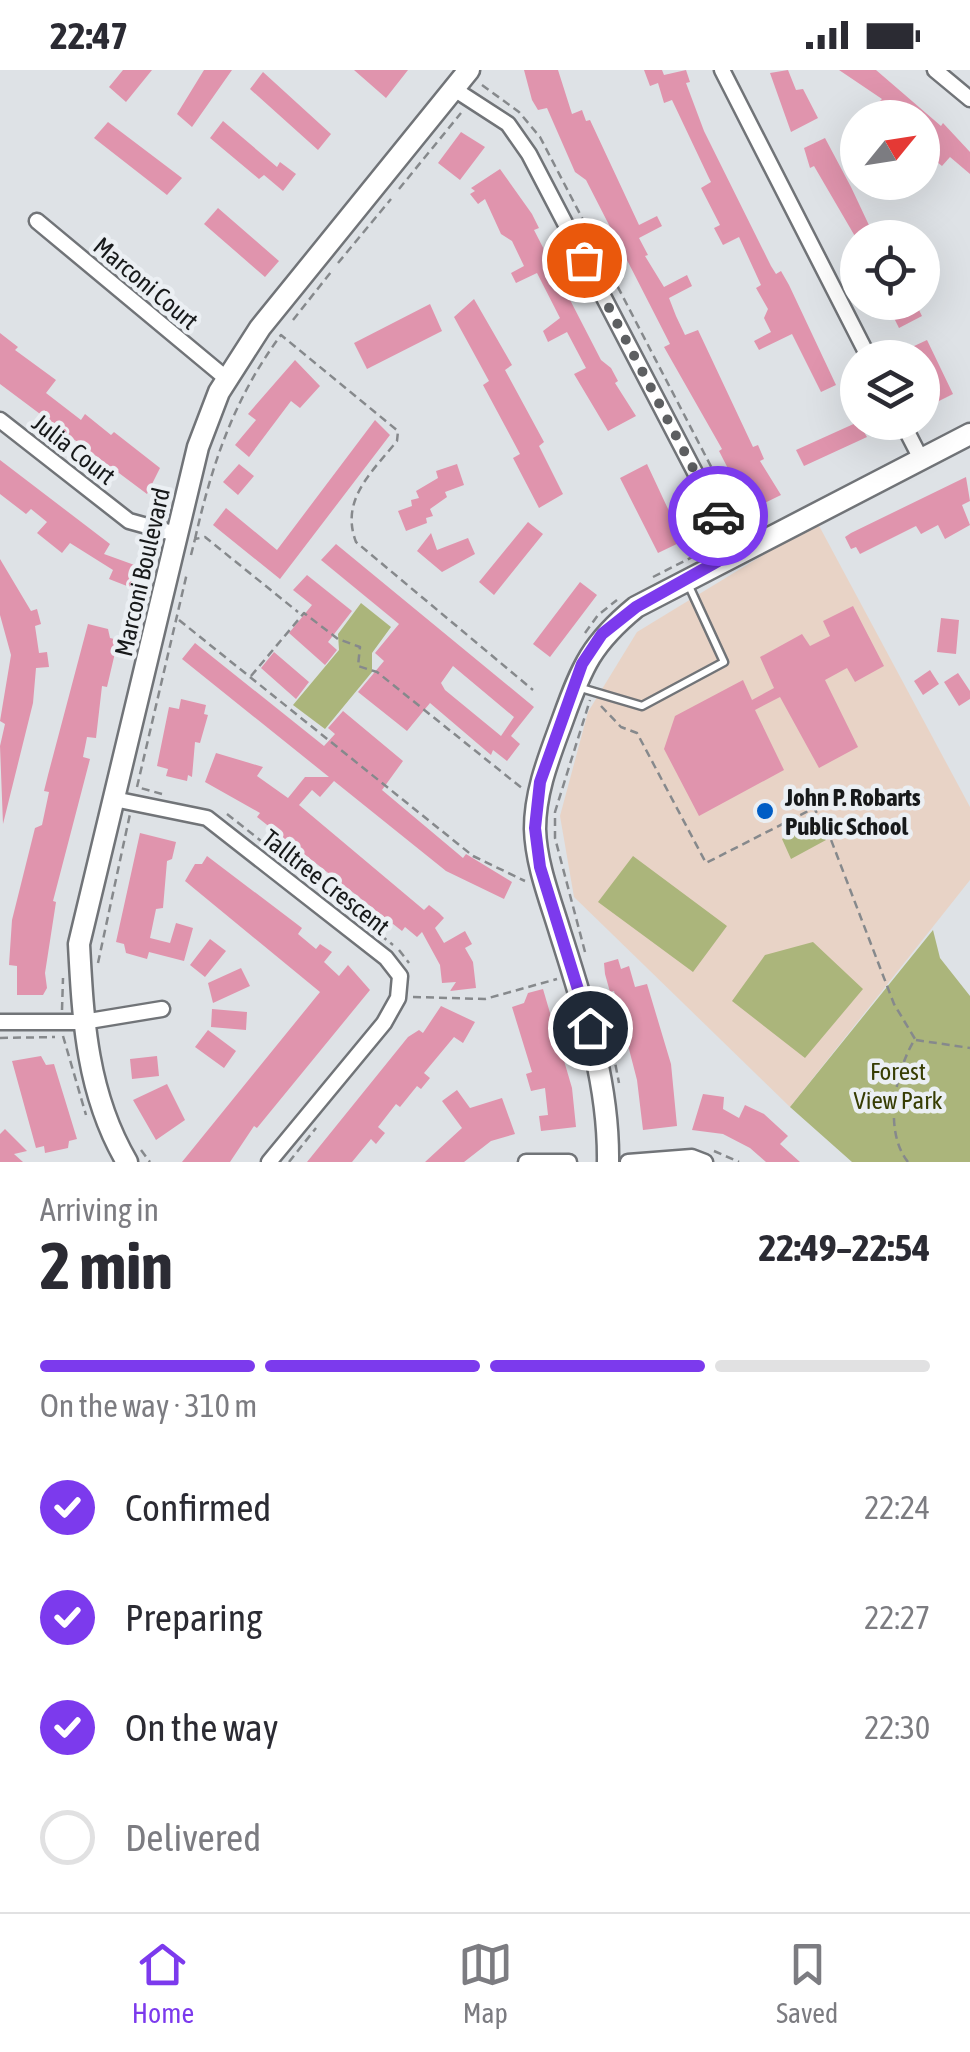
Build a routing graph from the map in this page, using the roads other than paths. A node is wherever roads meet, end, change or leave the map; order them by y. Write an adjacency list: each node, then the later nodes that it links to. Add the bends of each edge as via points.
1 (722, 70): 7 (street)
2 (935, 70): 5 (street)
3 (475, 78): 4 (street, Marconi Boulevard)
4 (454, 90): 8 (street, Marconi Boulevard, via 260,328); 14 (street, via 508,124 530,154)
5 (970, 99)
6 (37, 221): 8 (street, Marconi Court)
7 (860, 340)
8 (227, 379): 13 (street, Marconi Boulevard, via 198,446)
9 (0, 420): 13 (street, Julia Court, via 129,520)
10 (970, 434): 12 (street)
11 (911, 440): 12 (street)
12 (920, 458): 14 (street)
13 (185, 537): 17 (street, Marconi Boulevard)
14 (733, 543): 15 (street)
15 (686, 579): 16 (street, via 602,634); 16 (lane, via 724,662 642,706)
16 (586, 691): 26 (street, via 540,782 535,828 540,867 590,1028 608,1115)
17 (122, 806): 20 (street, Marconi Boulevard, via 79,944); 23 (street, Talltree Crescent, via 207,818 386,958 400,976 398,998 384,1022)
18 (162, 1009): 20 (street)
19 (0, 1022): 20 (street)
20 (83, 1022): 21 (street, Marconi Boulevard, via 94,1088)
21 (133, 1154)
22 (703, 1155): 27 (street)
23 (269, 1162)
24 (526, 1162): 25 (street)
25 (568, 1162)
26 (608, 1162)
27 (628, 1162)

